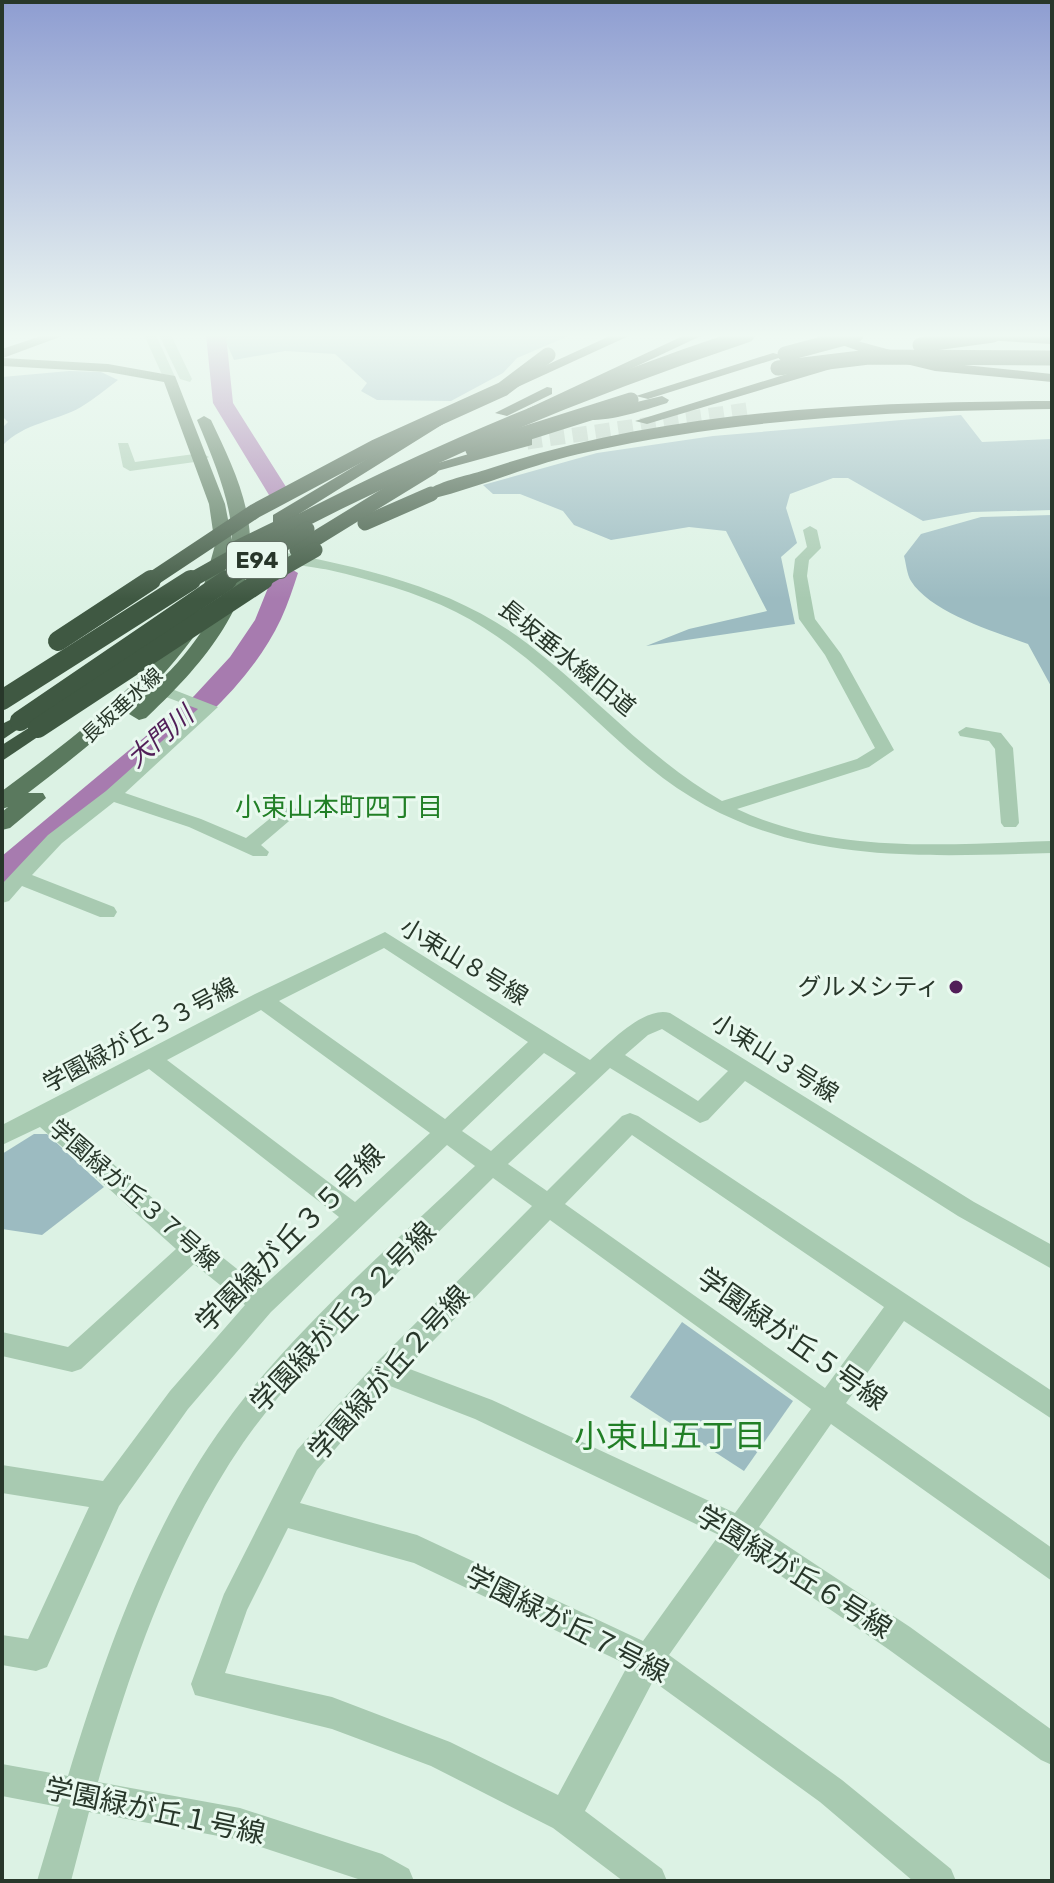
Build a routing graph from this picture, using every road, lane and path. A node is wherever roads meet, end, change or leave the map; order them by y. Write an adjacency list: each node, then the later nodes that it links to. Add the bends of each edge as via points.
1 (191, 423): 13 (main road, 長坂垂水線)
2 (202, 423): 16 (main road, 長坂垂水線, via 236,503)
3 (430, 423): 5 (highway, bridge, via 296,488 44,651 189,562 378,463)
4 (443, 423): 16 (highway)
5 (474, 423)
6 (498, 423): 20 (highway, E94, bridge)
7 (503, 423): 17 (highway, bridge, via 394,470 245,547)
8 (557, 423): 17 (highway, bridge, via 419,470 319,514)
9 (643, 423): 14 (highway, bridge)
10 (717, 423): 14 (highway, via 616,438)
11 (527, 442): 16 (highway, via 368,488)
12 (123, 446): 13 (street, via 130,467)
13 (202, 457): 16 (main road, 長坂垂水線)
14 (505, 466): 20 (highway, bridge, via 330,541)
15 (810, 530): 26 (street, via 814,548 802,559 800,576 807,619 833,654 885,750 863,763)
16 (236, 545): 18 (main road, 長坂垂水線, via 224,608 199,652); 25 (main road, 長坂垂水線, via 179,649 140,693); 26 (street, 長坂垂水線旧道, via 385,579 478,617 539,660 679,782)
17 (69, 654): 19 (highway, bridge)
18 (164, 691): 24 (street, via 210,707); 28 (main road, 長坂垂水線)
19 (2, 700)
20 (29, 724): 22 (highway, E94); 23 (highway, E94)
21 (966, 732): 29 (street, via 995,737 1004,748)
22 (2, 734)
23 (2, 755)
24 (112, 795): 27 (street, via 254,849); 32 (street, via 55,839)
25 (2, 802)
26 (728, 805): 30 (street, 長坂垂水線旧道, via 855,836); 31 (street, 長坂垂水線旧道, via 779,831 842,846 921,851)
27 (289, 812)
28 (2, 823)
29 (1010, 823)
30 (1052, 836)
31 (1052, 847)
32 (18, 877): 33 (street); 34 (street)
33 (2, 896)
34 (107, 912)
35 (262, 1000): 36 (street, 小束山８号線, via 385,939); 38 (street, 学園緑が丘３３号線); 42 (street, 学園緑が丘３３号線)
36 (543, 1041): 40 (street, 小束山８号線); 42 (street, 学園緑が丘３５号線)
37 (609, 1056): 39 (street, 小束山３号線, via 640,1029 663,1019); 39 (street, via 700,1114); 40 (street, 小束山３号線)
38 (151, 1059): 41 (street, 学園緑が丘３３号線); 46 (street)
39 (743, 1069): 48 (street, 小束山３号線)
40 (591, 1072): 44 (street, 小束山３号線)
41 (43, 1116): 43 (street, 学園緑が丘３３号線); 47 (street, 学園緑が丘３７号線)
42 (446, 1130): 44 (street, 学園緑が丘３３号線); 46 (street, 学園緑が丘３５号線)
43 (2, 1136)
44 (493, 1166): 45 (street, 学園緑が丘５号線); 64 (street, 学園緑が丘３２号線, via 299,1354 251,1409 218,1458 150,1589 117,1671)
45 (547, 1205): 50 (street, 学園緑が丘２号線, via 630,1122); 52 (street, 学園緑が丘２号線); 53 (street, 学園緑が丘５号線)
46 (356, 1216): 49 (street, 学園緑が丘３５号線)
47 (193, 1249): 49 (street, 学園緑が丘３７号線); 51 (street, via 72,1360)
48 (1052, 1258)
49 (262, 1304): 56 (street, 学園緑が丘３５号線, via 179,1400)
50 (901, 1304): 53 (street); 54 (street, 学園緑が丘２号線)
51 (2, 1344)
52 (385, 1372): 57 (street, 学園緑が丘２号線, via 307,1460); 58 (street, 学園緑が丘６号線, via 483,1409)
53 (831, 1404): 58 (street); 59 (street, 学園緑が丘５号線)
54 (1052, 1406)
55 (2, 1479): 56 (street)
56 (109, 1496): 60 (street, 学園緑が丘３５号線, via 36,1656)
57 (280, 1512): 61 (street, 学園緑が丘７号線, via 417,1549); 65 (street, 学園緑が丘２号線, via 234,1604 206,1684 332,1713 439,1753)
58 (739, 1530): 61 (street); 62 (street, 学園緑が丘６号線)
59 (1052, 1566)
60 (2, 1650)
61 (648, 1659): 65 (street); 69 (street, 学園緑が丘７号線, via 831,1791)
62 (1052, 1749)
63 (2, 1780): 64 (street, 学園緑が丘１号線)
64 (79, 1795): 66 (street, 学園緑が丘３２号線); 67 (street, 学園緑が丘１号線, via 240,1824 370,1866)
65 (565, 1816): 68 (street, 学園緑が丘２号線)
66 (54, 1881)
67 (397, 1881)
68 (650, 1881)
69 (939, 1881)

